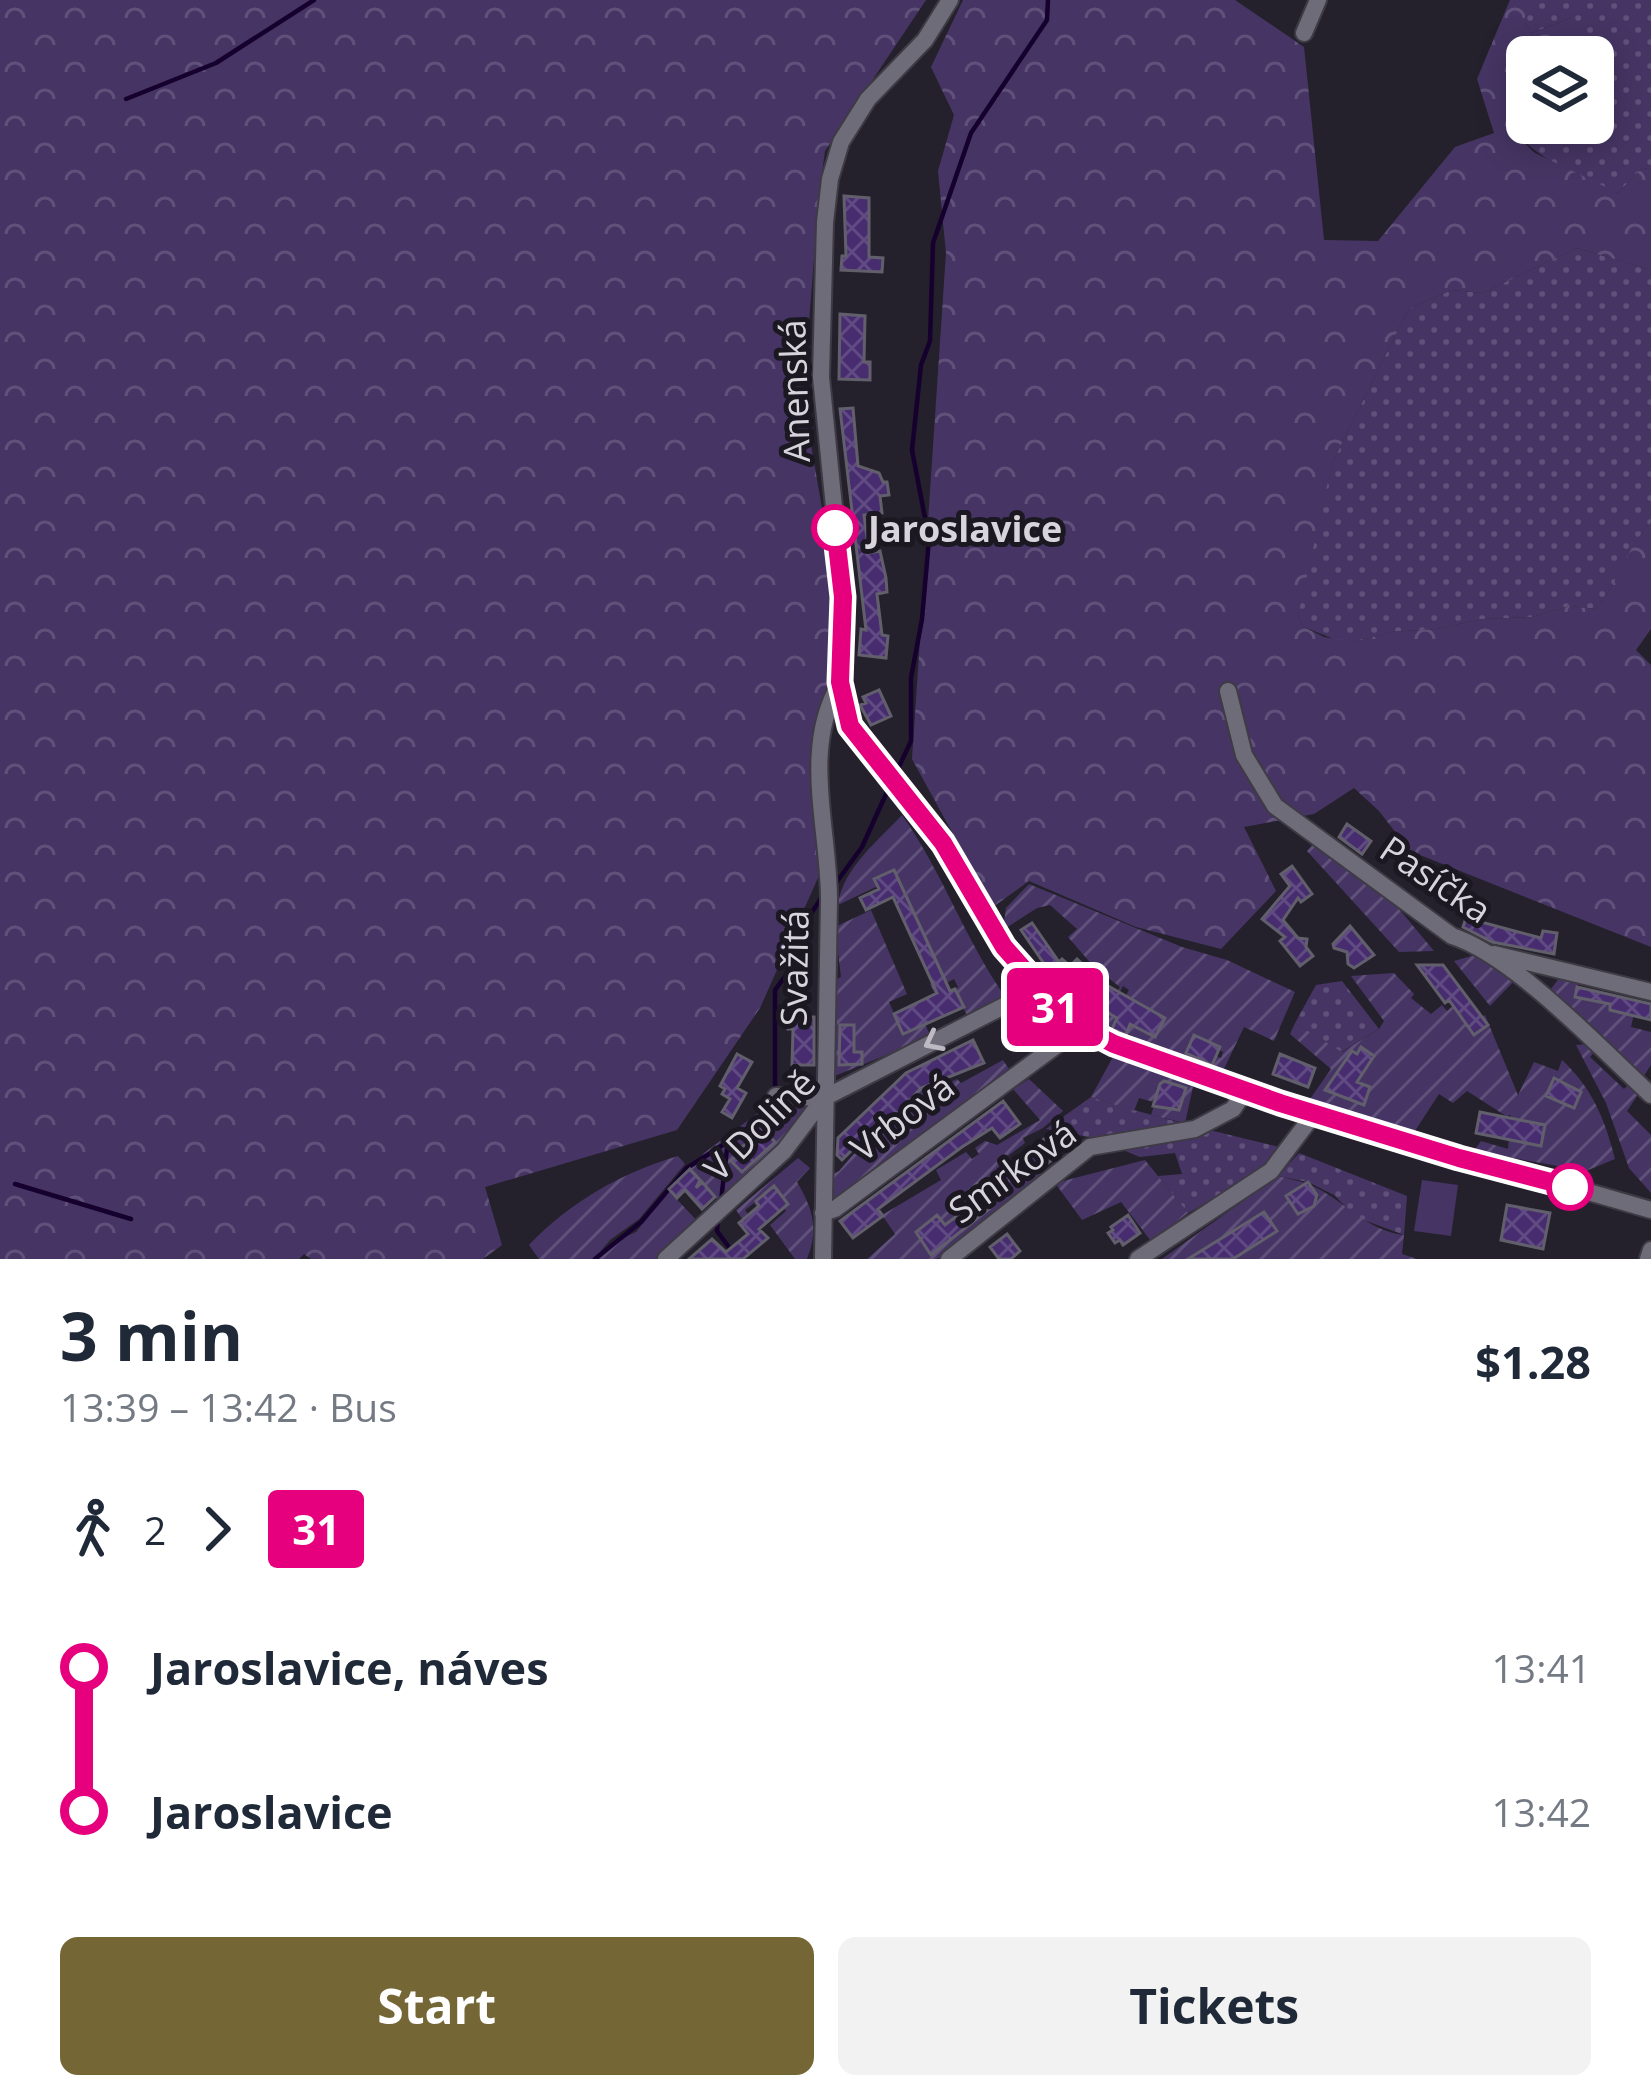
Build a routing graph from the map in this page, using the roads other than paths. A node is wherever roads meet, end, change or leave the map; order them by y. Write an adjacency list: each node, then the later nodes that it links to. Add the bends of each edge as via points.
1 (950, 0): 4 (street, Anenská, via 926,40 868,99 830,179 821,377 843,597)
2 (1318, 0): 3 (street)
3 (1304, 33)
4 (840, 682): 7 (street, Anenská, via 850,726 943,843); 13 (street, Svažitá, via 826,706 818,763 829,890)
5 (1228, 691): 6 (street, Pasíčka, via 1244,755 1275,806)
6 (1485, 952): 8 (street); 11 (street, Pasíčka)
7 (1037, 989): 9 (street, Anenská); 13 (street, V Dolině, one-way to 13)
8 (1651, 992)
9 (1070, 1021): 10 (street, Anenská); 16 (street, Vrbová, via 1057,1045)
10 (1245, 1091): 14 (street, Anenská); 20 (street, Smrková, via 1233,1109 1195,1129 1090,1148)
11 (1651, 1095)
12 (776, 1096): 13 (street)
13 (824, 1098): 16 (street, Svažitá); 18 (street, V Dolině, via 784,1151)
14 (1314, 1114): 15 (street, Anenská); 21 (street, via 1271,1171)
15 (1651, 1210)
16 (823, 1213): 19 (street, Svažitá)
17 (1651, 1250): 22 (street)
18 (667, 1259)
19 (823, 1259)
20 (949, 1259)
21 (1138, 1259)
22 (1648, 1259)

